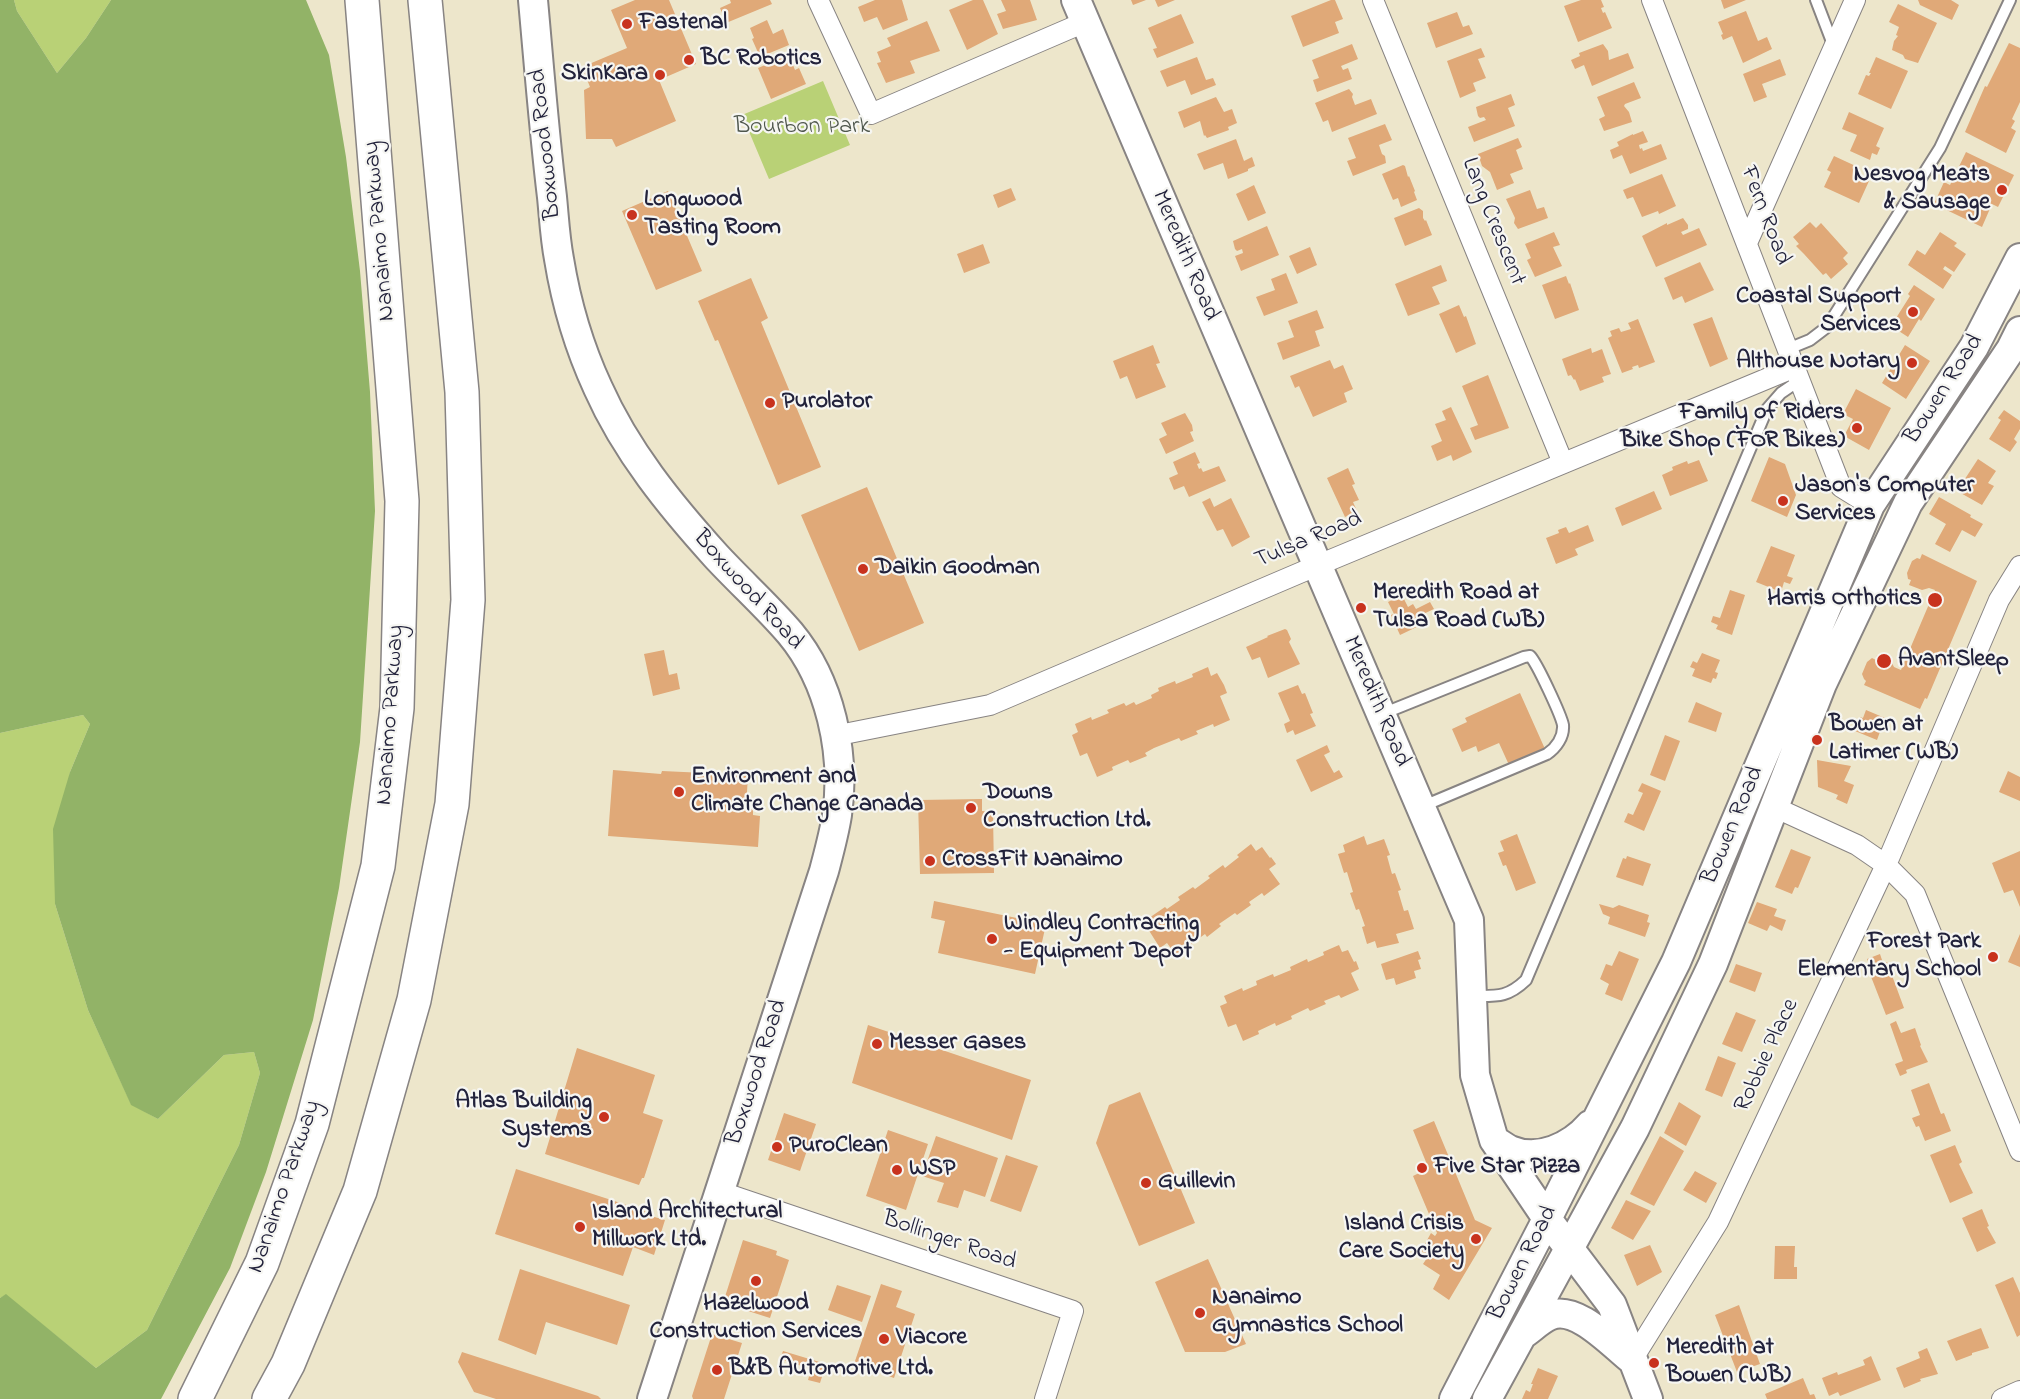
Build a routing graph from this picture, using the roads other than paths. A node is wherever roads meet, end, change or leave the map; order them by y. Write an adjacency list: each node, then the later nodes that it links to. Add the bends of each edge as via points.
1 (362, 0): 35 (highway, Nanaimo Parkway, via 402,501 397,708 378,866 312,1124 262,1263)
2 (425, 0): 36 (highway, via 462,392 468,600 452,804 414,1000 360,1191 288,1364)
3 (533, 0): 21 (street, Boxwood Road, via 558,258 597,388 647,474 800,646 820,684)
4 (818, 0): 10 (street, via 871,114)
5 (1373, 0): 16 (street, Lang Crescent)
6 (1653, 0): 12 (street, Fern Road)
7 (1816, 0): 11 (lane)
8 (1855, 0): 11 (street)
9 (2010, 0): 15 (lane, via 1940,148 1827,327 1810,340)
10 (1081, 11): 18 (street, Meredith Road)
11 (1834, 47): 12 (street)
12 (1747, 243): 15 (street, Fern Road)
13 (2020, 258): 17 (street, Bowen Road, via 1974,347)
14 (2020, 331): 23 (street, Bowen Road, via 1908,503 1822,684)
15 (1795, 365): 16 (street, Tulsa Road); 17 (street, Fern Road, via 1841,487); 25 (lane, via 1781,393 1767,409 1526,980 1513,992)
16 (1563, 463): 18 (street, Tulsa Road)
17 (1870, 505): 26 (street, Bowen Road, via 1676,962)
18 (1316, 566): 20 (street, Meredith Road); 21 (street, Tulsa Road, via 990,705)
19 (2020, 566): 24 (street, Robbie Place, via 1999,600)
20 (1381, 714): 22 (street, Meredith Road); 22 (lane, via 1524,657 1530,656 1540,669 1563,726 1554,748)
21 (834, 736): 29 (street, Boxwood Road, via 839,785 832,840)
22 (1420, 807): 25 (street, Meredith Road, via 1469,920)
23 (1774, 807): 24 (street, via 1857,845); 31 (street, Bowen Road, via 1713,964 1635,1128)
24 (1886, 865): 28 (street, via 1915,894); 33 (street, Robbie Place, via 1718,1222)
25 (1472, 996): 27 (street, Meredith Road, via 1474,1075)
26 (1601, 1111): 27 (street, via 1581,1136 1540,1155 1512,1151); 30 (street, Bowen Road)
27 (1494, 1140): 30 (street, Meredith Road)
28 (2020, 1151)
29 (721, 1192): 37 (street, Boxwood Road); 38 (street, Bollinger Road, via 1073,1311)
30 (1547, 1219): 31 (street, Meredith Road); 39 (street, Bowen Road)
31 (1569, 1249): 32 (street, Bowen Road); 33 (street, Meredith Road, via 1612,1305)
32 (1521, 1336): 33 (street, via 1561,1313 1581,1318); 40 (street, Bowen Road)
33 (1632, 1360): 41 (street, Meredith Road)
34 (2020, 1391): 42 (street)
35 (195, 1399)
36 (269, 1399)
37 (652, 1399)
38 (1045, 1399)
39 (1454, 1399)
40 (1487, 1399)
41 (1648, 1399)
42 (2002, 1399)

